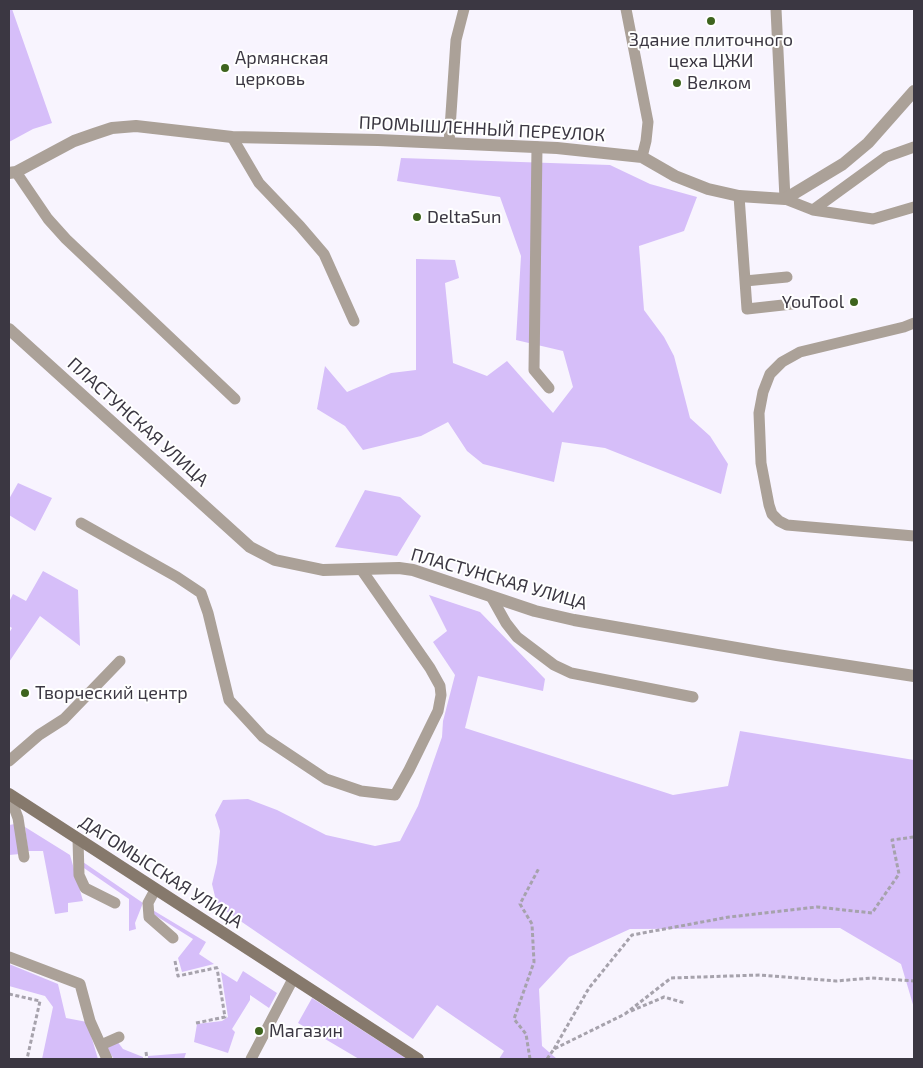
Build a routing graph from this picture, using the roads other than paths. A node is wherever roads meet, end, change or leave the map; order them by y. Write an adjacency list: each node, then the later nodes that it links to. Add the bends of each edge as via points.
1 (464, 9): 6 (lane, via 456,40)
2 (626, 9): 9 (lane, via 648,122)
3 (776, 9): 12 (lane)
4 (914, 91): 12 (street, via 868,143 843,164)
5 (232, 137): 6 (street, ПРОМЫШЛЕННЫЙ ПЕРЕУЛОК); 10 (street, ПРОМЫШЛЕННЫЙ ПЕРЕУЛОК, via 136,126 112,128 74,141); 18 (lane, via 259,183 324,254)
6 (449, 143): 7 (street, ПРОМЫШЛЕННЫЙ ПЕРЕУЛОК)
7 (538, 147): 9 (street, ПРОМЫШЛЕННЫЙ ПЕРЕУЛОК); 21 (lane, via 534,370)
8 (914, 147): 14 (lane, via 886,157)
9 (642, 157): 11 (street, ПРОМЫШЛЕННЫЙ ПЕРЕУЛОК, via 675,176 708,189)
10 (12, 173): 22 (lane, via 66,239)
11 (739, 196): 12 (street, ПРОМЫШЛЕННЫЙ ПЕРЕУЛОК); 16 (lane)
12 (784, 199): 14 (lane)
13 (914, 207): 14 (lane, via 873,219)
14 (812, 210)
15 (787, 277): 16 (lane)
16 (745, 281): 17 (lane, via 747,309)
17 (792, 304)
18 (354, 321)
19 (914, 323): 24 (lane, via 800,352 782,362 770,374 759,413 761,463 767,497 772,514 779,521 787,525)
20 (9, 328): 25 (street, ПЛАСТУНСКАЯ УЛИЦА, via 250,547 275,560 324,570)
21 (549, 388)
22 (235, 400)
23 (81, 523): 25 (lane, via 201,593 229,700 263,737 326,779 361,791 395,795 438,710 440,686)
24 (914, 536)
25 (361, 569): 26 (street, ПЛАСТУНСКАЯ УЛИЦА, via 412,570)
26 (492, 598): 28 (street, ПЛАСТУНСКАЯ УЛИЦА, via 574,620); 29 (lane, via 517,636 554,665 571,673)
27 (120, 660): 30 (lane, via 64,719 39,734)
28 (914, 676)
29 (693, 697)
30 (9, 761)
31 (11, 800): 32 (street, ДАГОМЫССКАЯ УЛИЦА); 33 (lane, via 18,818)
32 (78, 839): 34 (street, ДАГОМЫССКАЯ УЛИЦА); 35 (lane, via 79,875 85,888)
33 (24, 857)
34 (155, 890): 36 (lane, via 148,903 149,917); 38 (street, ДАГОМЫССКАЯ УЛИЦА)
35 (115, 902)
36 (173, 938)
37 (9, 957): 40 (lane, via 80,984 90,1021)
38 (293, 979): 42 (lane); 43 (street, ДАГОМЫССКАЯ УЛИЦА)
39 (119, 1037): 40 (lane)
40 (101, 1045): 41 (lane)
41 (107, 1059)
42 (251, 1059)
43 (418, 1059)

